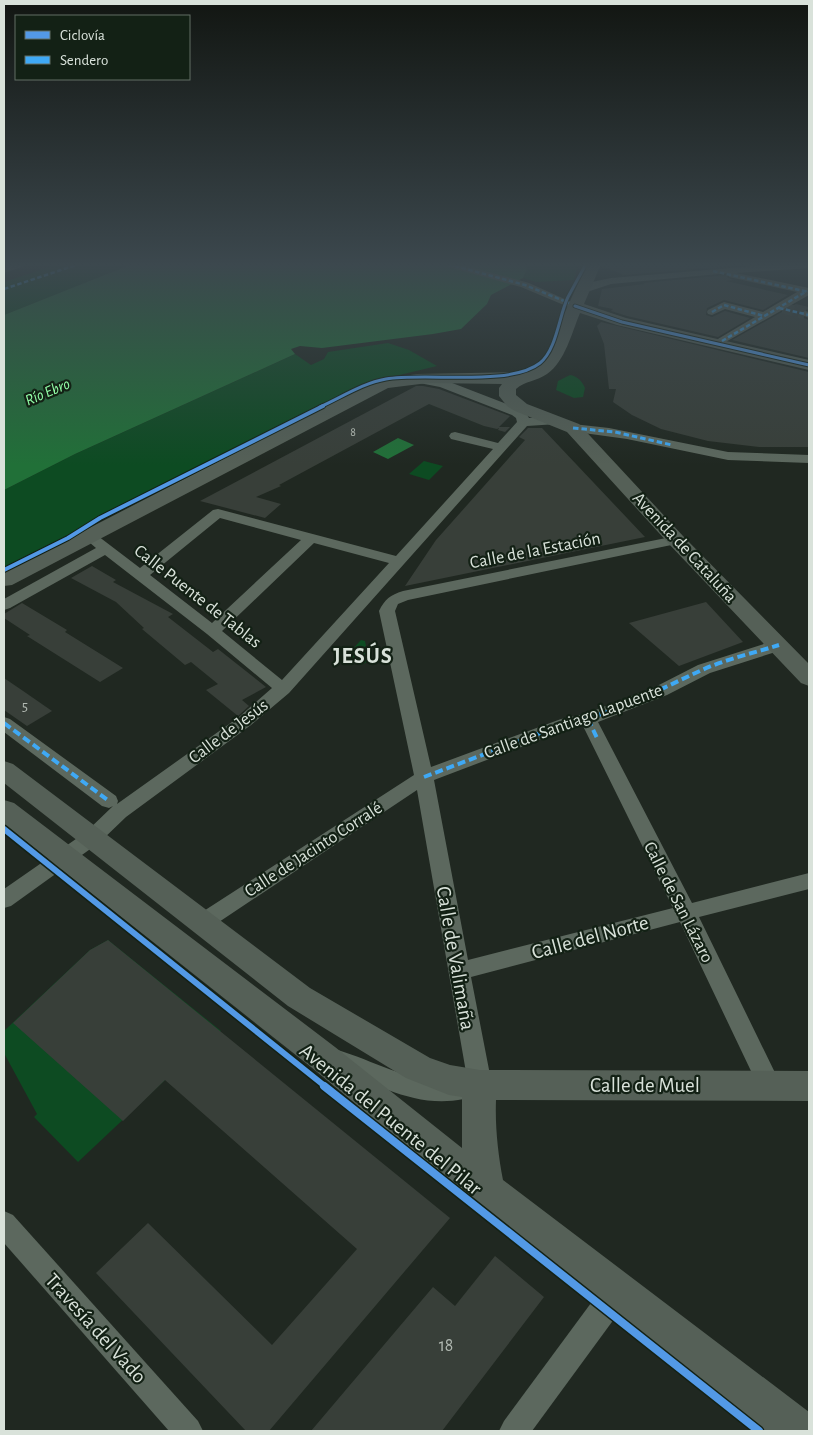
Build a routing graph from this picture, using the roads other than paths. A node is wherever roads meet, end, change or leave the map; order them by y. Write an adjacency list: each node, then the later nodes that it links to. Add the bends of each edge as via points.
1 (565, 331): 6 (main road, via 548,366)
2 (661, 331): 5 (main road)
3 (739, 331): 4 (street)
4 (722, 341)
5 (809, 365)
6 (529, 376): 7 (main road); 9 (main road, Avenida de Cataluña, via 510,385 506,396 516,406)
7 (410, 380): 8 (street, via 435,382 462,390 516,412 522,416); 13 (main road, via 376,387)
8 (522, 423): 9 (street, via 538,420); 11 (street, Calle de Jesús)
9 (565, 424): 12 (street, via 726,455); 15 (main road, Avenida de Cataluña)
10 (455, 436): 11 (street)
11 (501, 447): 17 (street, Calle de Jesús)
12 (809, 458)
13 (89, 536): 16 (street, Calle Puente de Tablas); 19 (main road)
14 (311, 538): 17 (street); 18 (street, via 218,512); 25 (street)
15 (676, 540): 21 (street, Calle de la Estación); 26 (main road, Avenida de Cataluña)
16 (106, 549): 18 (street, Calle Puente de Tablas); 22 (street)
17 (398, 561): 20 (street, Calle de Jesús)
18 (141, 575): 25 (street, Calle Puente de Tablas)
19 (4, 580)
20 (380, 583): 21 (street); 23 (street, Calle de Jesús)
21 (403, 596): 24 (street, via 389,604)
22 (4, 605)
23 (353, 614): 24 (street, via 370,613); 28 (street, Calle de Jesús)
24 (389, 618): 32 (street, Calle de Valimaña)
25 (214, 631): 28 (street, Calle Puente de Tablas)
26 (779, 645): 27 (main road, Avenida de Cataluña); 29 (street, Calle de Santiago Lapuente, via 704,668 661,691)
27 (809, 678)
28 (282, 689): 35 (street, Calle de Jesús, via 245,721 119,812)
29 (588, 719): 32 (street, Calle de Santiago Lapuente, via 567,723); 39 (street, Calle de San Lázaro)
30 (4, 723): 33 (street)
31 (4, 770): 35 (main road)
32 (424, 776): 40 (street, Calle de Jacinto Corralé); 41 (street, Calle de Valimaña)
33 (109, 800)
34 (4, 810): 36 (main road, Avenida del Puente del Pilar)
35 (93, 837): 36 (street, Calle de Jesús); 40 (main road)
36 (65, 857): 38 (street, Calle de Jesús); 42 (main road, Avenida del Puente del Pilar)
37 (809, 881): 39 (street, Calle del Norte)
38 (4, 900)
39 (686, 912): 41 (street, Calle del Norte); 44 (street, Calle de San Lázaro)
40 (203, 922): 43 (main road, via 300,997 400,1058 449,1080)
41 (459, 972): 43 (street, Calle de Valimaña)
42 (323, 1057): 43 (street, via 358,1066 424,1092 449,1093); 46 (main road, Avenida del Puente del Pilar)
43 (480, 1085): 44 (main road, Calle de Muel); 46 (main road, via 478,1147)
44 (769, 1085): 45 (main road, Calle de Muel)
45 (809, 1086)
46 (487, 1190): 48 (main road, Avenida del Puente del Pilar)
47 (4, 1224): 49 (street, Travesía del Vado)
48 (618, 1290): 50 (street); 51 (main road, Avenida del Puente del Pilar)
49 (188, 1431)
50 (514, 1431)
51 (799, 1431)

